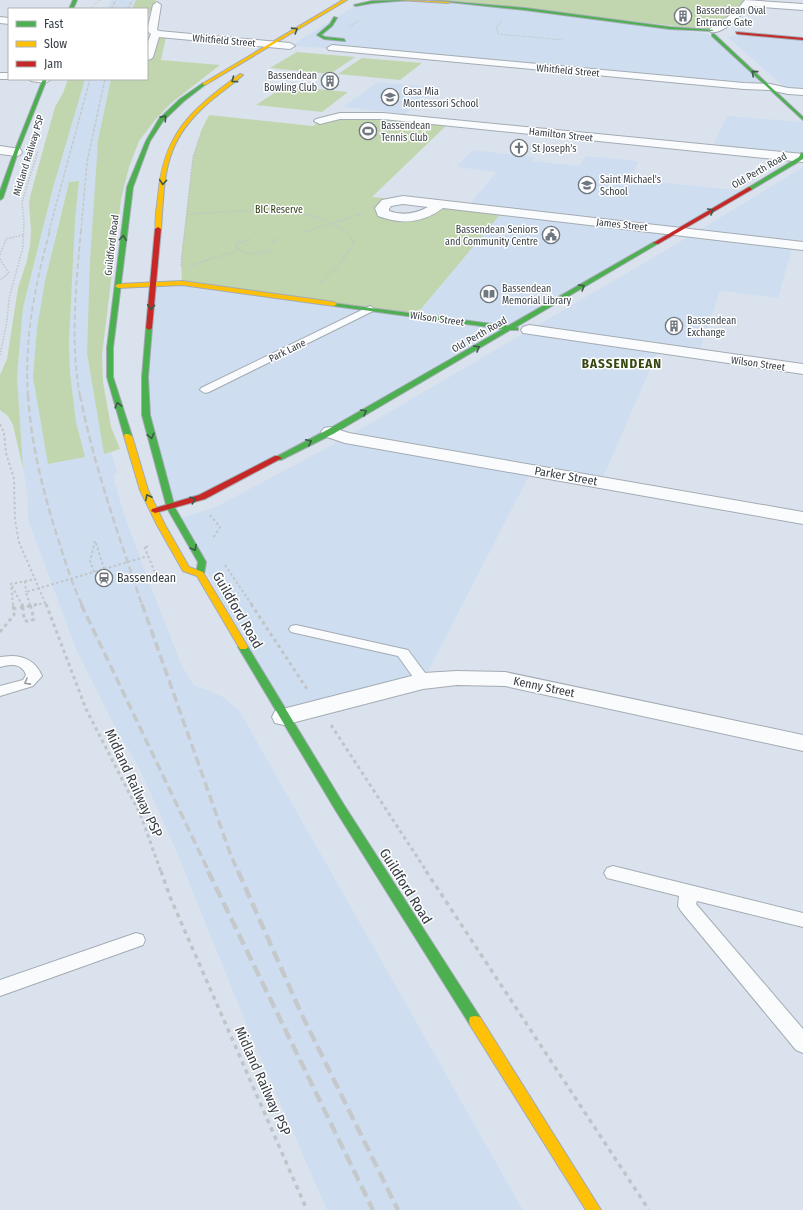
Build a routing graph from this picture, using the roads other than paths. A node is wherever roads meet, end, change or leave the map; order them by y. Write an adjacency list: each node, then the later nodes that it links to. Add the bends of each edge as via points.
1 (328, 0): 11 (main road, via 329,6)
2 (345, 0): 11 (main road, Guildford Road)
3 (400, 0): 4 (main road)
4 (408, 0): 7 (main road); 9 (main road)
5 (433, 0): 7 (main road)
6 (748, 2): 10 (street); 13 (street)
7 (461, 3): 14 (main road)
8 (157, 5): 15 (street, via 152,31)
9 (353, 6): 12 (main road)
10 (803, 7)
11 (325, 11): 20 (main road, Guildford Road, one-way to 11)
12 (335, 18): 16 (main road); 19 (main road, via 332,25 319,35)
13 (732, 19): 14 (street); 17 (street)
14 (712, 32): 17 (main road); 28 (main road, one-way to 14)
15 (157, 34): 20 (street, Whitfield Street); 24 (street, via 154,36)
16 (309, 34)
17 (733, 34): 18 (main road); 25 (main road)
18 (803, 39)
19 (344, 40)
20 (272, 44): 21 (street, Whitfield Street); 45 (main road, Guildford Road, one-way to 20, via 130,187 148,141 162,120 182,100 209,80)
21 (293, 44): 23 (main road)
22 (332, 48): 28 (street, Whitfield Street, via 744,86)
23 (277, 53)
24 (148, 57)
25 (755, 61)
26 (251, 69): 44 (main road, Guildford Road, one-way to 44, via 192,114 176,137 164,167)
27 (42, 80): 35 (main road)
28 (773, 84): 29 (street, Whitfield Street); 32 (main road)
29 (788, 91): 30 (street, Whitfield Street); 31 (main road)
30 (803, 92)
31 (803, 107)
32 (803, 119)
33 (320, 121): 36 (street, Hamilton Street, via 340,116 383,116)
34 (0, 150): 35 (street)
35 (16, 152): 37 (main road)
36 (802, 159): 38 (main road, Old Perth Road); 42 (main road, Old Perth Road, one-way to 36)
37 (0, 198)
38 (742, 204)
39 (382, 208): 42 (street, James Street, via 387,203 403,200)
40 (708, 224): 41 (main road)
41 (695, 233): 42 (street, James Street); 43 (street, James Street)
42 (679, 235): 47 (main road, Old Perth Road, one-way to 42)
43 (803, 246)
44 (152, 284): 45 (main road, Wilson Street); 46 (main road, Wilson Street, via 182,283); 52 (main road, Guildford Road, one-way to 52, via 145,377 146,415)
45 (118, 286): 53 (main road, Guildford Road, one-way to 45, via 143,486 110,377 110,348)
46 (370, 309): 47 (main road, Wilson Street); 50 (lane, Park Lane)
47 (512, 328): 48 (main road, Wilson Street); 51 (main road, Old Perth Road, one-way to 47)
48 (529, 330): 49 (street, Wilson Street)
49 (803, 369)
50 (205, 390)
51 (341, 436): 52 (main road, Old Perth Road, one-way to 51); 55 (street, Parker Street)
52 (171, 508): 53 (main road, Old Perth Road); 54 (main road, Guildford Road)
53 (155, 511): 56 (main road, Guildford Road)
54 (181, 518): 56 (main road); 57 (main road, Guildford Road, one-way to 57, via 202,562)
55 (803, 518)
56 (161, 525): 57 (main road, Guildford Road, via 186,569)
57 (200, 574): 62 (main road, Guildford Road)
58 (296, 629): 60 (lane, via 403,653)
59 (0, 662): 61 (lane, one-way to 61, via 22,662 29,665 34,676 28,683)
60 (423, 681): 62 (street, Kenny Street); 63 (street, Kenny Street, via 457,678 506,679)
61 (0, 690)
62 (284, 718): 70 (main road, Guildford Road)
63 (803, 743)
64 (613, 873): 65 (lane)
65 (689, 892): 66 (lane); 69 (lane, via 687,906)
66 (803, 920)
67 (136, 940): 68 (lane)
68 (0, 988)
69 (803, 1044)
70 (594, 1210)

